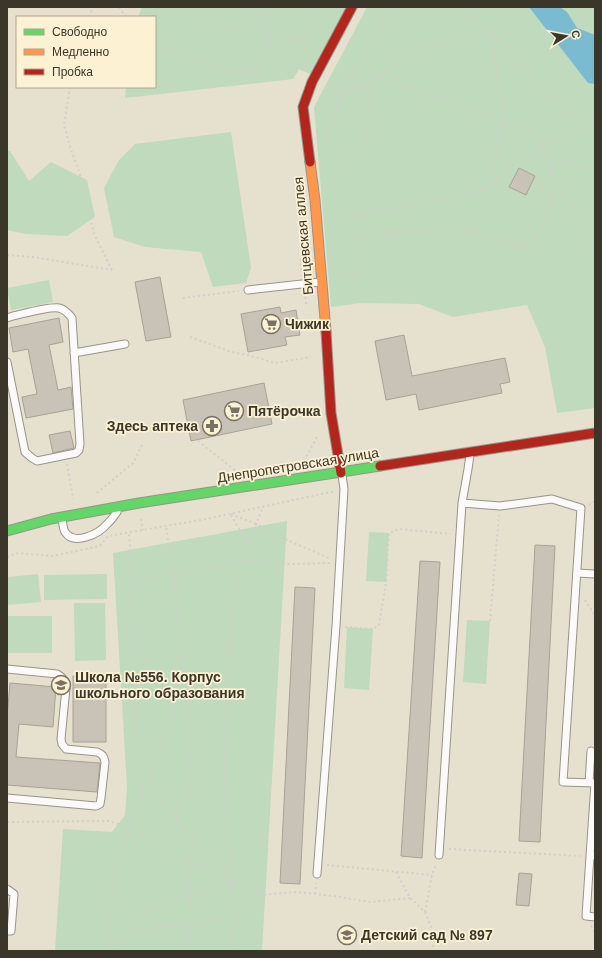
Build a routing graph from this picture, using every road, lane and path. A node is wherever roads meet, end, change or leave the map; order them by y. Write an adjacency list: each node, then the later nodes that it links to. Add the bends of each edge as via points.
1 (94, 7): 11 (path)
2 (119, 7): 12 (path)
3 (162, 7): 13 (path)
4 (198, 7): 14 (path, via 201,15 222,25 237,28)
5 (250, 7): 14 (path)
6 (268, 7): 16 (path)
7 (319, 7): 17 (path)
8 (352, 7): 22 (street, Битцевская аллея)
9 (388, 7): 24 (path)
10 (459, 7): 15 (path)
11 (90, 16)
12 (125, 16)
13 (155, 16)
14 (260, 22): 16 (path)
15 (490, 32): 21 (path, via 420,50); 25 (path, via 569,113); 26 (path)
16 (268, 33): 17 (path, via 277,41 284,42); 19 (path, via 285,55); 20 (path, via 263,55 254,68)
17 (308, 35): 19 (path)
18 (156, 44): 20 (path)
19 (298, 66): 20 (path, via 272,75); 22 (path)
20 (245, 74)
21 (378, 78): 24 (path); 26 (path)
22 (310, 86): 24 (path, via 330,91); 38 (street, Битцевская аллея, via 303,107)
23 (70, 88): 36 (path, via 64,125 70,150 79,171 94,234 112,270)
24 (343, 90): 28 (path); 32 (path, via 369,88 366,147 349,155 330,184)
25 (595, 115)
26 (504, 122): 29 (path, via 531,132); 33 (path)
27 (595, 125): 29 (path)
28 (324, 147)
29 (540, 149): 31 (path); 33 (path, via 515,163)
30 (595, 164): 31 (path, via 585,166 563,162)
31 (551, 171): 35 (path, via 579,223); 37 (path, via 538,190 555,198 530,247 465,230 354,235 356,278 344,278)
32 (330, 191)
33 (482, 191): 34 (path, via 333,220)
34 (332, 213)
35 (595, 245)
36 (7, 255)
37 (336, 272)
38 (322, 282): 39 (lane); 45 (street, Битцевская аллея)
39 (248, 290): 40 (path)
40 (183, 298)
41 (7, 318): 44 (lane, via 52,308 67,312 72,318)
42 (190, 337): 45 (path, via 274,363)
43 (125, 344): 44 (lane)
44 (74, 353): 46 (lane, via 80,447 76,453 37,461 25,452)
45 (327, 355): 54 (street, Битцевская аллея, via 331,413)
46 (7, 362)
47 (320, 432): 53 (path, via 303,462)
48 (595, 433): 51 (street, Днепропетровская улица)
49 (198, 441): 55 (path)
50 (143, 443): 57 (path, via 133,463)
51 (470, 453): 54 (street, Днепропетровская улица); 59 (lane)
52 (66, 460): 58 (path)
53 (310, 461)
54 (341, 473): 56 (lane); 61 (street, Днепропетровская улица)
55 (240, 475)
56 (344, 489): 62 (path); 75 (lane)
57 (95, 495)
58 (74, 500)
59 (462, 503): 60 (lane); 71 (lane)
60 (500, 506): 77 (lane, via 552,499 582,508); 83 (path)
61 (121, 507): 65 (street, Днепропетровская улица); 65 (lane, via 106,526 90,536 70,537 64,531)
62 (263, 507): 64 (path); 66 (path)
63 (140, 514): 68 (path)
64 (230, 514): 66 (path); 67 (path); 72 (path)
65 (62, 517): 69 (street, Днепропетровская улица)
66 (256, 524): 72 (path); 75 (path)
67 (166, 526): 68 (path); 78 (path)
68 (143, 530): 70 (path)
69 (7, 531)
70 (129, 532): 73 (path, via 108,536 100,546 53,556 18,553); 80 (path)
71 (460, 535): 85 (path, via 399,529 389,533 386,582 379,625 373,629); 95 (lane)
72 (248, 544): 74 (path)
73 (7, 557)
74 (241, 561): 75 (path); 76 (path); 103 (path, via 231,613 228,649 225,774)
75 (340, 563): 85 (lane)
76 (192, 570): 78 (path); 82 (path)
77 (577, 573): 79 (lane); 81 (lane)
78 (172, 574): 80 (path); 82 (path)
79 (595, 574)
80 (132, 580): 86 (path)
81 (576, 586): 84 (path, via 594,614); 90 (lane, via 563,782)
82 (174, 588): 87 (path, via 147,616); 92 (path, via 189,700 190,773 190,788)
83 (490, 621)
84 (595, 621)
85 (336, 626): 99 (lane)
86 (134, 638): 87 (path); 94 (path, via 140,801)
87 (139, 638): 92 (path, via 150,671 172,704 170,726 149,774)
88 (7, 669): 91 (lane, via 57,674 62,677 66,688 62,744 66,748 97,752 104,757 105,762 102,798 96,806)
89 (591, 751): 90 (lane)
90 (589, 783): 97 (lane, via 595,783)
91 (7, 798)
92 (175, 815): 98 (path); 103 (path, via 207,859)
93 (7, 822): 94 (path, via 109,821)
94 (130, 828): 98 (path); 114 (path, via 113,875)
95 (440, 852): 96 (path); 102 (path)
96 (571, 855)
97 (593, 856): 110 (lane, via 586,916)
98 (190, 864): 103 (path); 106 (path)
99 (318, 864): 100 (path); 101 (lane)
100 (396, 872): 102 (path); 107 (path)
101 (317, 874)
102 (432, 875): 108 (path)
103 (232, 883): 105 (path); 106 (path); 109 (path)
104 (7, 889): 112 (lane, via 14,894 11,931)
105 (259, 895): 107 (path, via 297,892 370,902); 109 (path)
106 (190, 896): 111 (path); 113 (path, via 164,902 139,921)
107 (410, 898): 108 (path)
108 (425, 912): 118 (path, via 434,934)
109 (233, 917): 111 (path); 117 (path)
110 (595, 917)
111 (187, 925): 113 (path, via 158,926); 116 (path)
112 (7, 930)
113 (129, 933): 115 (path)
114 (106, 951)
115 (115, 951)
116 (189, 951)
117 (232, 951)
118 (433, 951)

